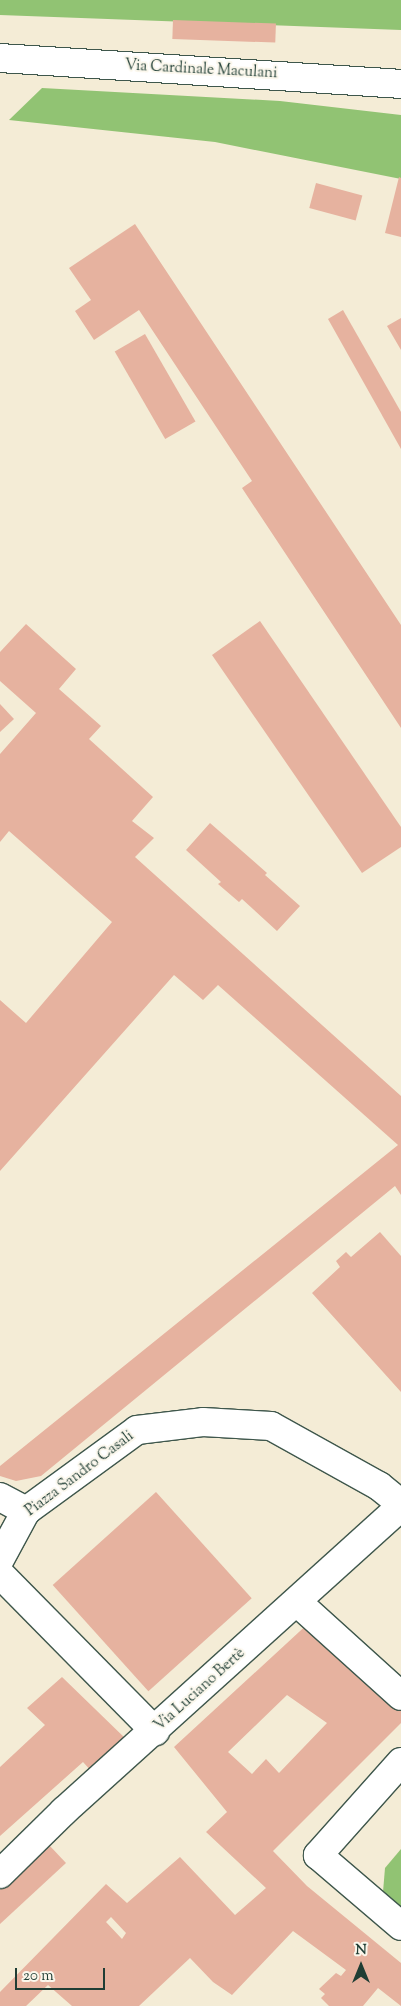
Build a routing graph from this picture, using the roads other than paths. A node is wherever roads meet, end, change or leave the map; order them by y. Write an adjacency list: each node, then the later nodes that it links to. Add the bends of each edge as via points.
1 (0, 58): 2 (street, Via Cardinale Maculani)
2 (401, 84)
3 (0, 1497): 5 (street)
4 (401, 1506): 5 (street, Piazza Sandro Casali, via 379,1486 271,1426 204,1422 137,1430); 8 (street, Via Luciano Bertè)
5 (26, 1511): 6 (street, Piazza Sandro Casali)
6 (0, 1559)
7 (0, 1574): 10 (street)
8 (297, 1602): 9 (street); 10 (street, Via Luciano Bertè)
9 (401, 1696)
10 (154, 1731): 12 (street, Via Luciano Bertè, via 64,1811)
11 (401, 1762): 13 (street, via 318,1855)
12 (0, 1874)
13 (401, 1926)

